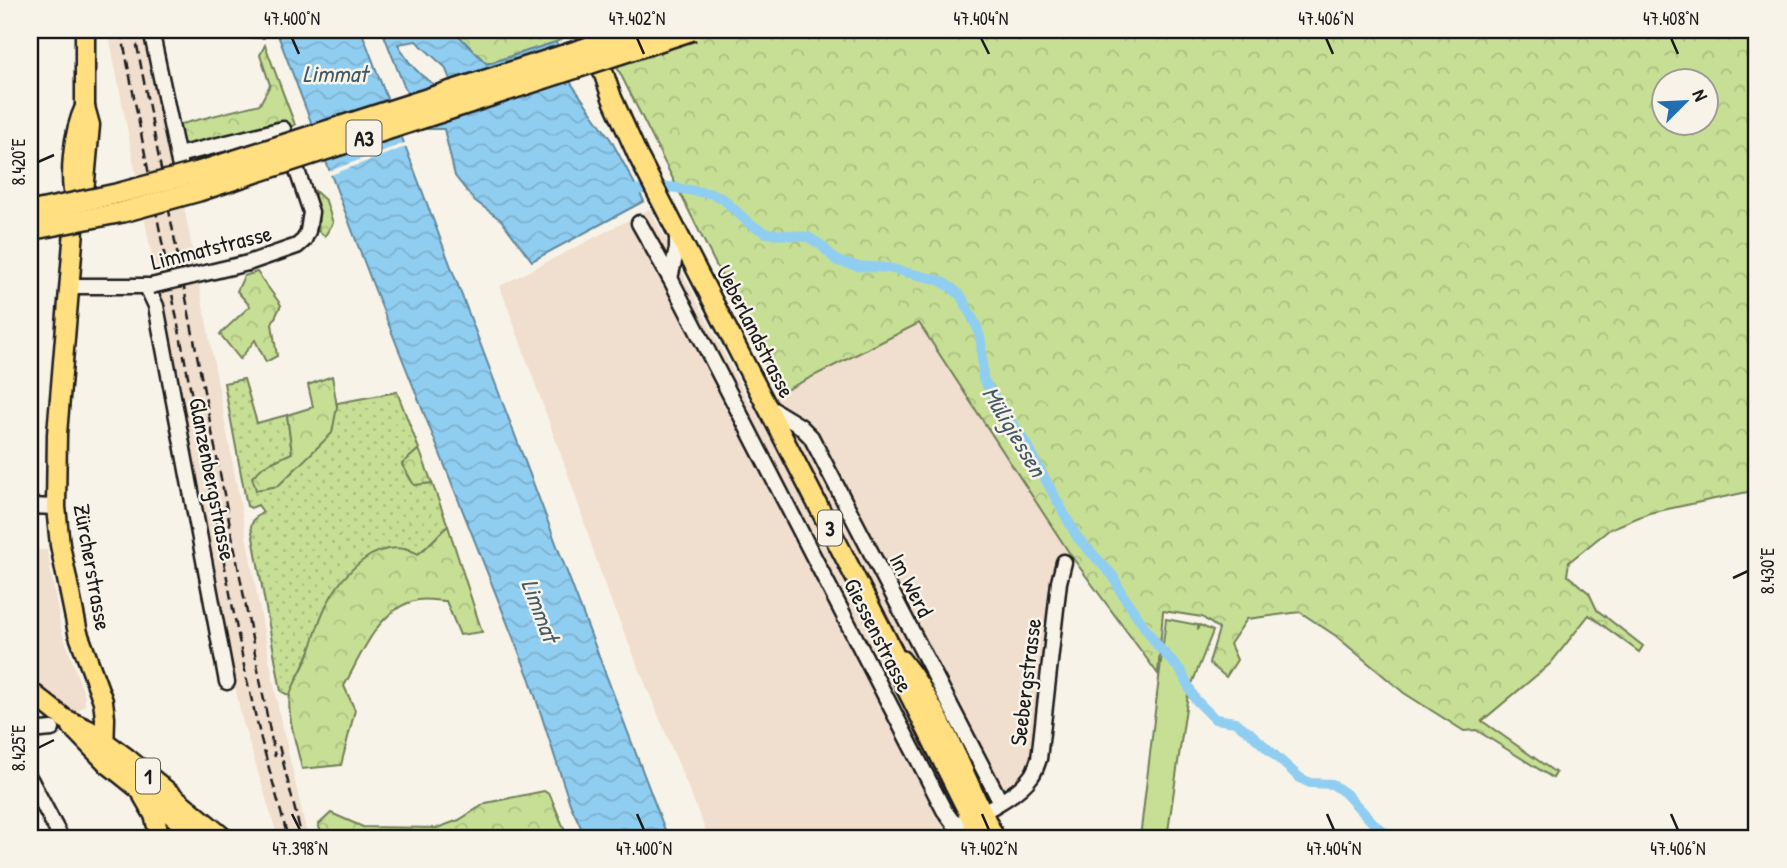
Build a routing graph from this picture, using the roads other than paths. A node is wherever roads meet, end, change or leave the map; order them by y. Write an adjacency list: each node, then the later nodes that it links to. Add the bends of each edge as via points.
1 (85, 30): 13 (main road, Zürcherstrasse, via 85,107 77,124)
2 (150, 30): 6 (street)
3 (589, 30): 11 (main road, Ueberlandstrasse / 3, via 612,98)
4 (642, 30): 8 (highway, A3, bridge, via 198,172)
5 (693, 30): 10 (highway, A3, bridge, via 212,187 123,212)
6 (178, 155): 7 (street); 14 (street, Limmatstrasse, bridge, via 283,129 311,212 308,231 297,246)
7 (186, 200)
8 (30, 212)
9 (639, 223): 12 (street, Giessenstrasse)
10 (30, 230)
11 (677, 233): 12 (street); 15 (main road, Ueberlandstrasse / 3)
12 (670, 278): 32 (street, Giessenstrasse)
13 (68, 286): 14 (street, Limmatstrasse); 17 (main road, Zürcherstrasse)
14 (149, 287): 19 (street, Glanzenbergstrasse)
15 (767, 406): 28 (street, Im Werd, via 811,437); 30 (main road, Ueberlandstrasse / 3, via 892,649 906,688)
16 (30, 506): 17 (street)
17 (56, 507): 21 (main road, Zürcherstrasse, via 78,632)
18 (1064, 562): 28 (street, Seebergstrasse, via 1039,759 1032,775)
19 (227, 681)
20 (30, 691): 22 (main road, 1)
21 (103, 701): 22 (main road, via 89,716); 24 (main road, Zürcherstrasse)
22 (64, 724): 23 (street); 24 (main road, 1, via 89,730); 25 (main road, 1)
23 (30, 731)
24 (103, 741): 25 (main road, Zürcherstrasse); 29 (main road, 1)
25 (108, 764): 27 (main road, 1)
26 (30, 779): 34 (street)
27 (135, 785): 31 (main road, 1); 33 (main road, via 149,804)
28 (1000, 801): 30 (street, Seebergstrasse)
29 (192, 812): 31 (main road); 36 (main road, 1)
30 (977, 814): 32 (street, Giessenstrasse); 37 (main road, Ueberlandstrasse / 3); 38 (main road, Ueberlandstrasse / 3)
31 (174, 816): 33 (main road); 35 (main road, 1)
32 (957, 831)
33 (160, 837)
34 (61, 838)
35 (200, 838)
36 (224, 838)
37 (981, 838)
38 (995, 838)

